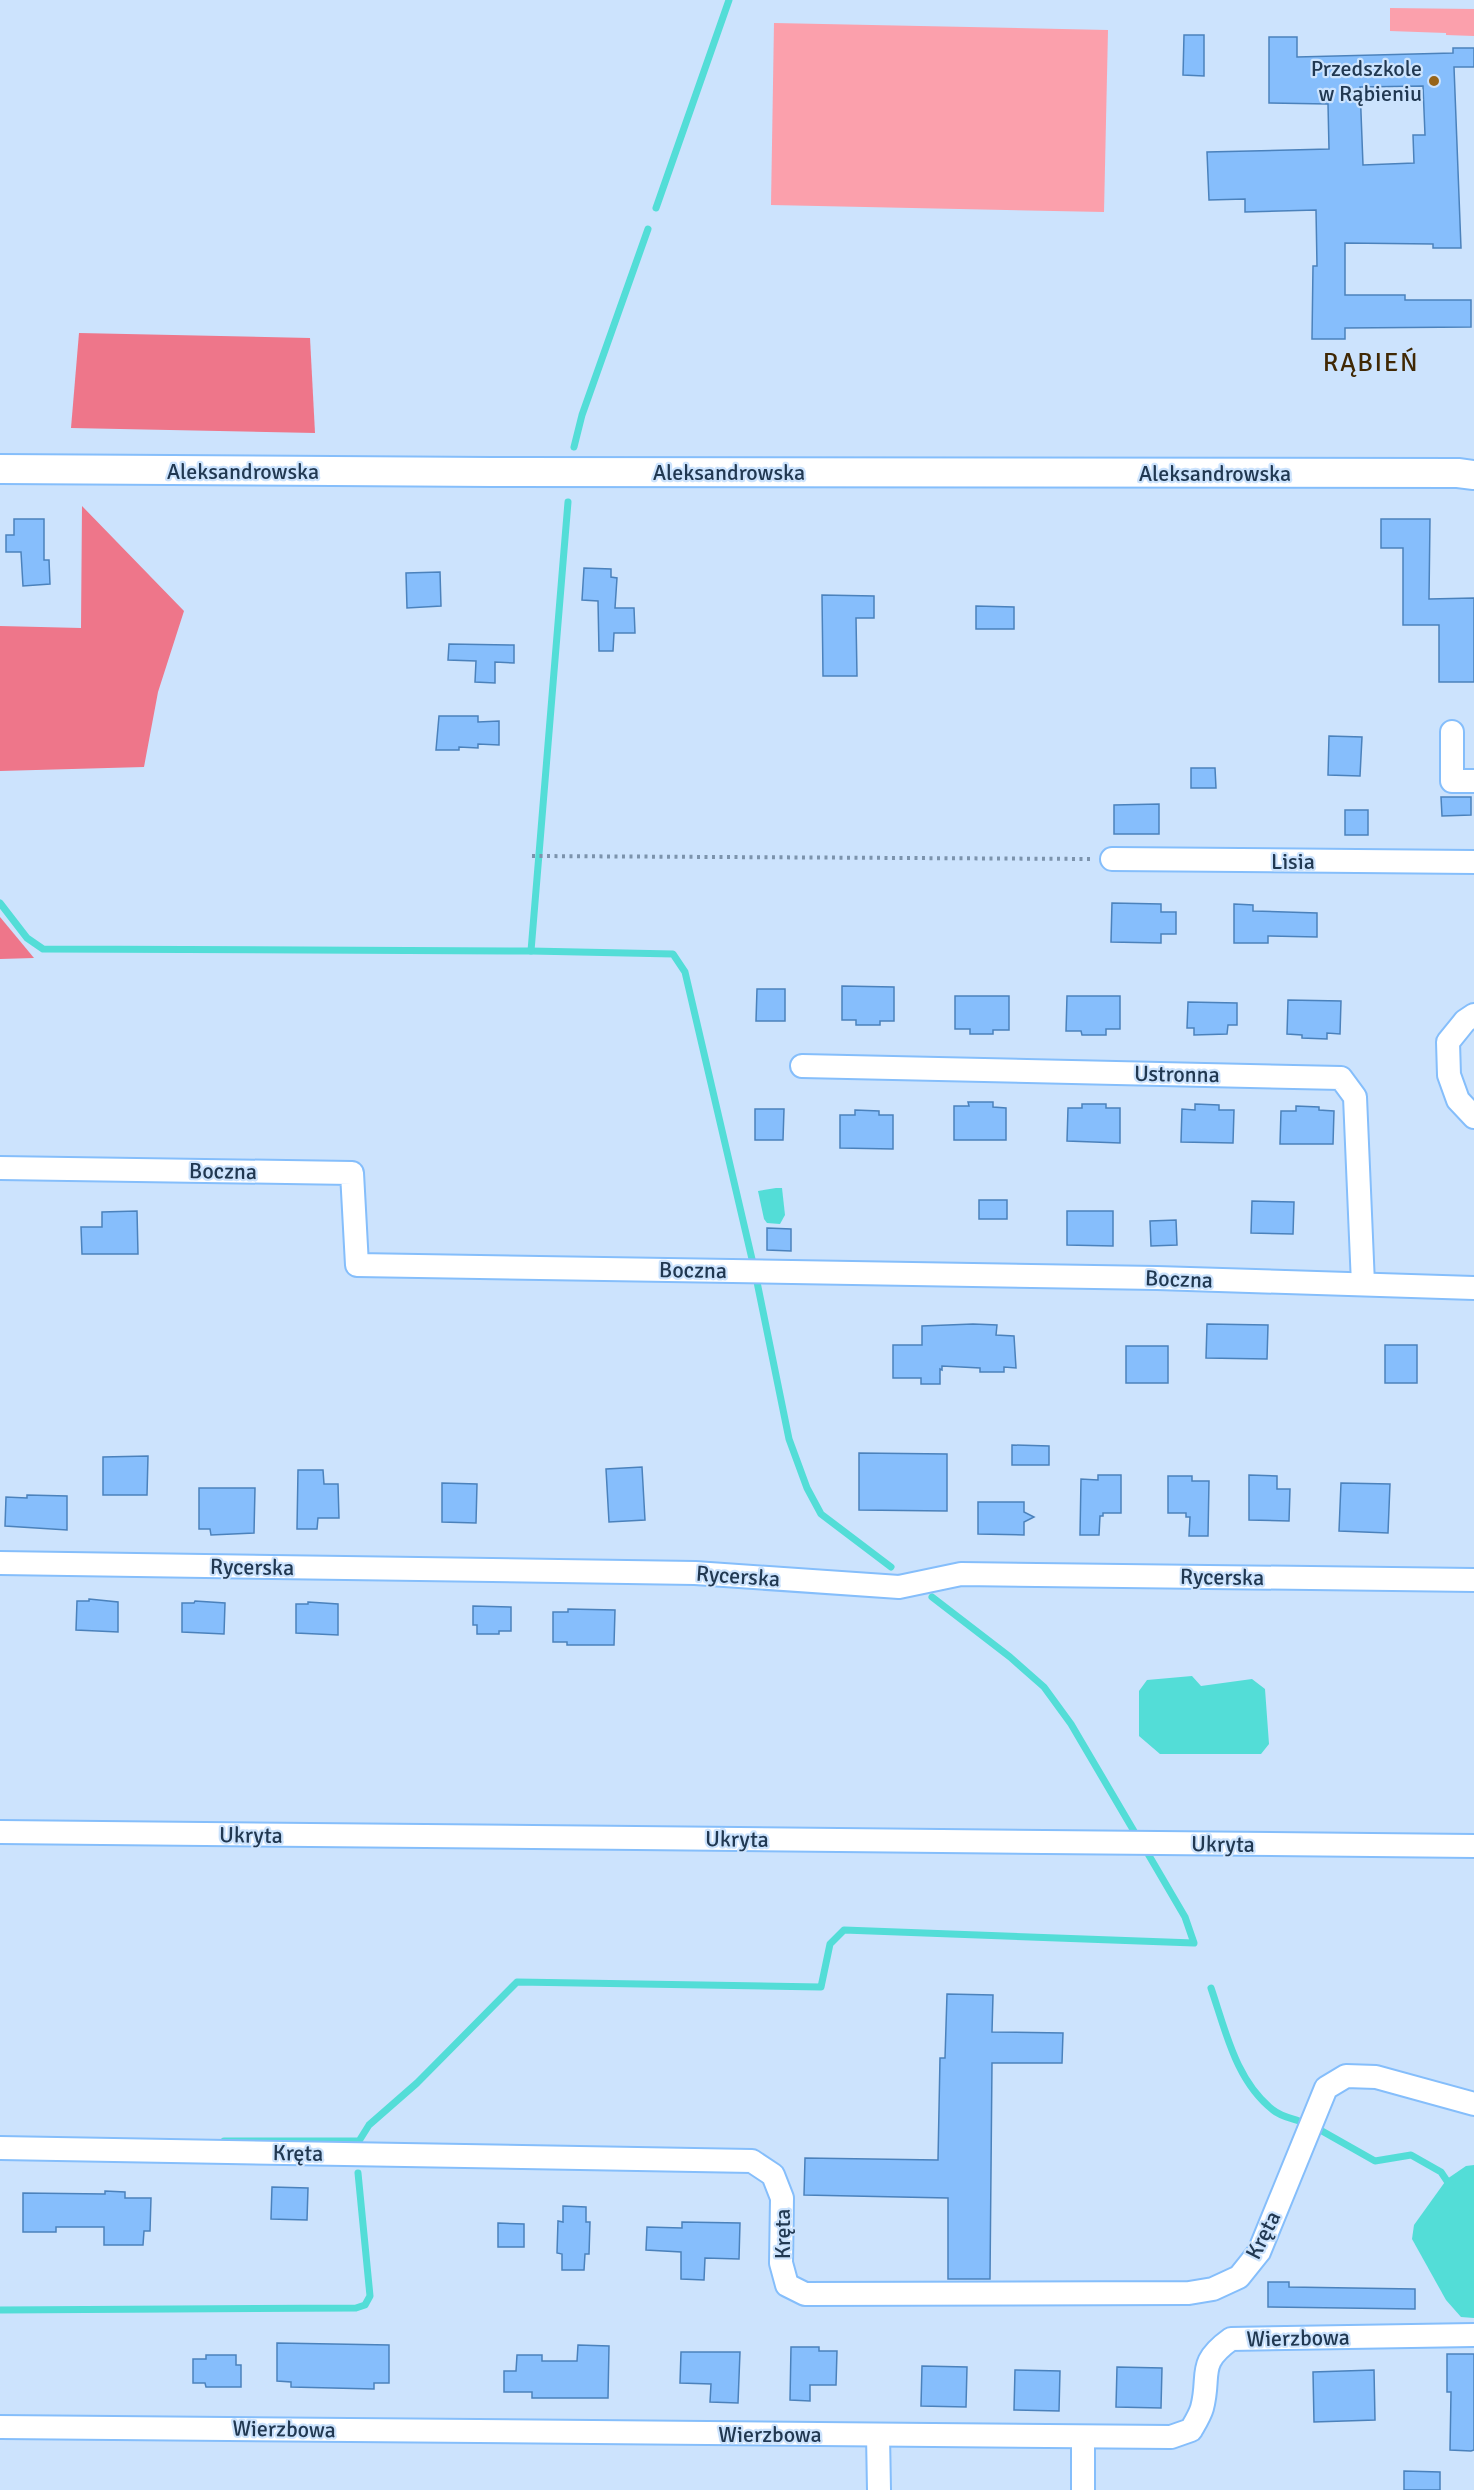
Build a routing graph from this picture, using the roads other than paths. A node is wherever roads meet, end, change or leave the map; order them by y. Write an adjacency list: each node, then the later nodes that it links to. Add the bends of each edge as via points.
1 (0, 469): 2 (main road, Aleksandrowska)
2 (1469, 472)
3 (1452, 732): 4 (street, via 1452,781)
4 (1474, 781)
5 (1112, 859): 6 (street, Lisia)
6 (1474, 862)
7 (1474, 1016): 9 (street, via 1448,1042 1449,1075 1458,1100)
8 (802, 1066): 11 (street, Ustronna, via 1341,1078 1355,1097)
9 (1474, 1117)
10 (0, 1168): 11 (street, Boczna, via 352,1173 357,1265)
11 (1363, 1284): 12 (street, Boczna)
12 (1474, 1288)
13 (0, 1563): 14 (street, Rycerska, via 695,1573 899,1587 961,1574)
14 (1474, 1580)
15 (0, 1832): 16 (street, Ukryta)
16 (1474, 1846)
17 (1474, 2104): 18 (street, Kręta, via 1376,2077 1346,2076 1326,2088 1259,2252 1239,2277 1214,2289 1189,2293 805,2294 787,2284 781,2264 782,2198 773,2175 752,2162)
18 (0, 2148)
19 (1474, 2335): 22 (street, Wierzbowa, via 1231,2339 1215,2351 1206,2371 1202,2408 1191,2430 1171,2437)
20 (0, 2427): 21 (street, Wierzbowa)
21 (878, 2435): 22 (street, Wierzbowa); 23 (street)
22 (1083, 2437): 24 (street)
23 (879, 2490)
24 (1083, 2490)

